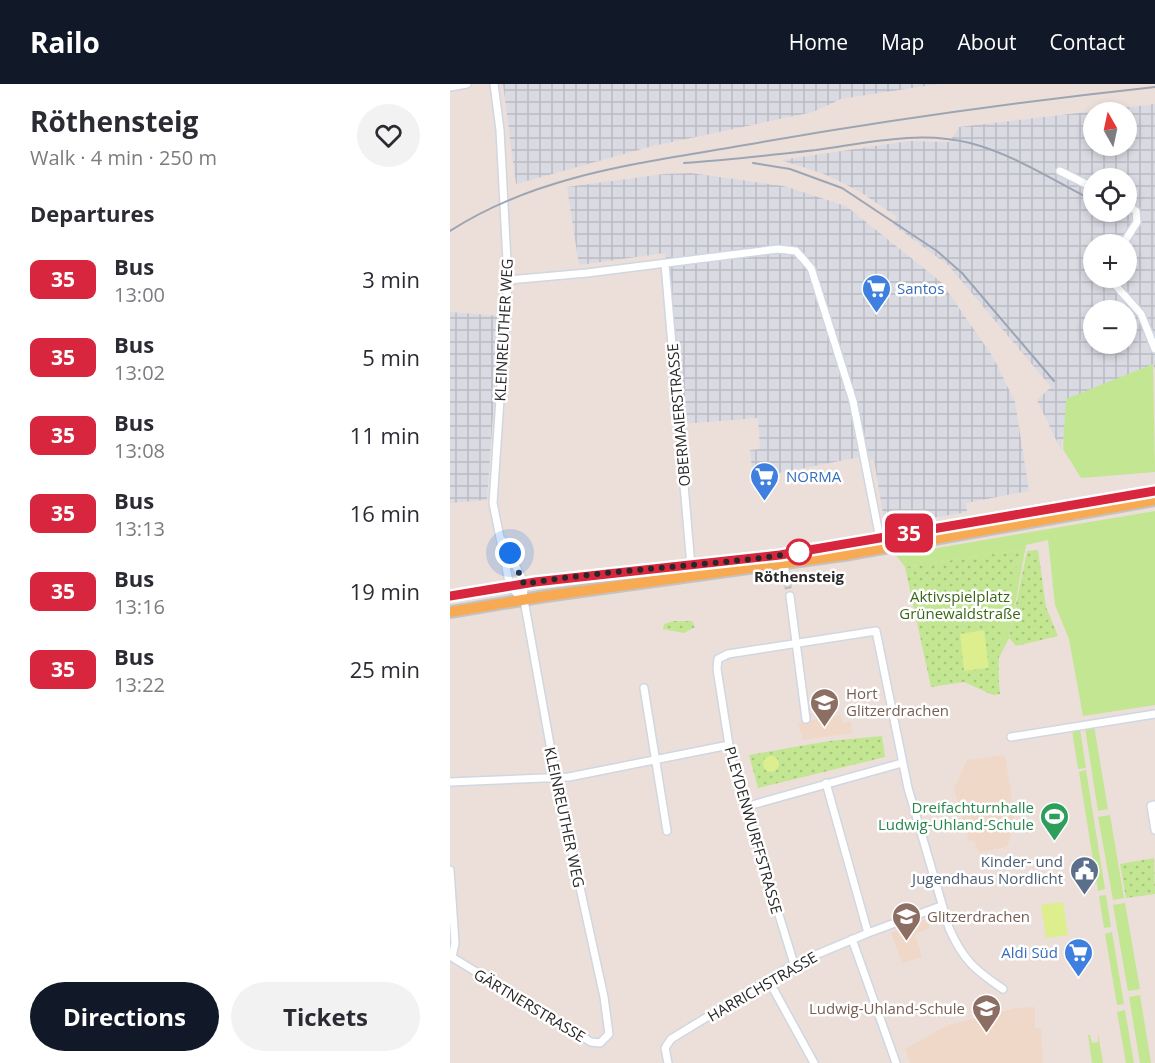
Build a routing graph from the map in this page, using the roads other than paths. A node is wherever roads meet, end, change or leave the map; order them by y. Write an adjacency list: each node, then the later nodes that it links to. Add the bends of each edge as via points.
1 (467, 84): 3 (street)
2 (494, 84): 7 (street, KLEINREUTHER WEG)
3 (450, 87)
4 (1060, 171): 5 (street)
5 (1083, 182)
6 (665, 264): 7 (street); 12 (street, via 788,249 808,263 853,401); 15 (street, OBERMAIERSTRASSE)
7 (508, 280): 13 (street, KLEINREUTHER WEG, via 493,492)
8 (1118, 288): 9 (street, via 1141,314)
9 (1155, 349)
10 (1155, 491): 12 (main road)
11 (1155, 500): 14 (main road)
12 (880, 539): 15 (main road)
13 (502, 540): 17 (street, KLEINREUTHER WEG); 18 (street, KLEINREUTHER WEG)
14 (784, 564): 16 (street); 21 (main road)
15 (691, 566): 17 (main road)
16 (787, 582)
17 (524, 584): 18 (main road); 21 (street, KLEINREUTHER WEG)
18 (510, 587): 19 (main road); 21 (street)
19 (450, 596)
20 (790, 597): 23 (street)
21 (524, 600): 22 (main road); 31 (street, KLEINREUTHER WEG)
22 (450, 612)
23 (797, 643): 26 (street, via 795,652); 28 (street, PLEYDENWURFFSTRASSE, via 718,659); 30 (street, via 876,631)
24 (645, 688): 29 (street)
25 (1155, 714): 27 (street)
26 (806, 719)
27 (1011, 737)
28 (729, 745): 29 (street); 35 (street, PLEYDENWURFFSTRASSE)
29 (656, 760): 31 (street); 37 (street)
30 (902, 763): 33 (street); 39 (street)
31 (556, 778): 32 (street); 46 (street, KLEINREUTHER WEG)
32 (450, 782)
33 (826, 783): 35 (street); 40 (street)
34 (1155, 805): 36 (street, via 1151,806)
35 (745, 807): 43 (street, PLEYDENWURFFSTRASSE)
36 (1155, 830)
37 (668, 831)
38 (450, 870): 42 (street, via 455,943)
39 (941, 906): 40 (street, HARRICHSTRASSE); 45 (street, via 966,961)
40 (868, 933): 41 (street, HARRICHSTRASSE)
41 (852, 939): 43 (street, HARRICHSTRASSE); 49 (street)
42 (451, 957): 46 (street, GÄRTNERSTRASSE, via 591,1042 600,1043)
43 (794, 964): 44 (street, HARRICHSTRASSE)
44 (769, 981): 47 (street, HARRICHSTRASSE, via 671,1039 664,1055); 48 (street)
45 (1003, 989)
46 (609, 1034)
47 (668, 1063)
48 (814, 1063)
49 (896, 1063)

